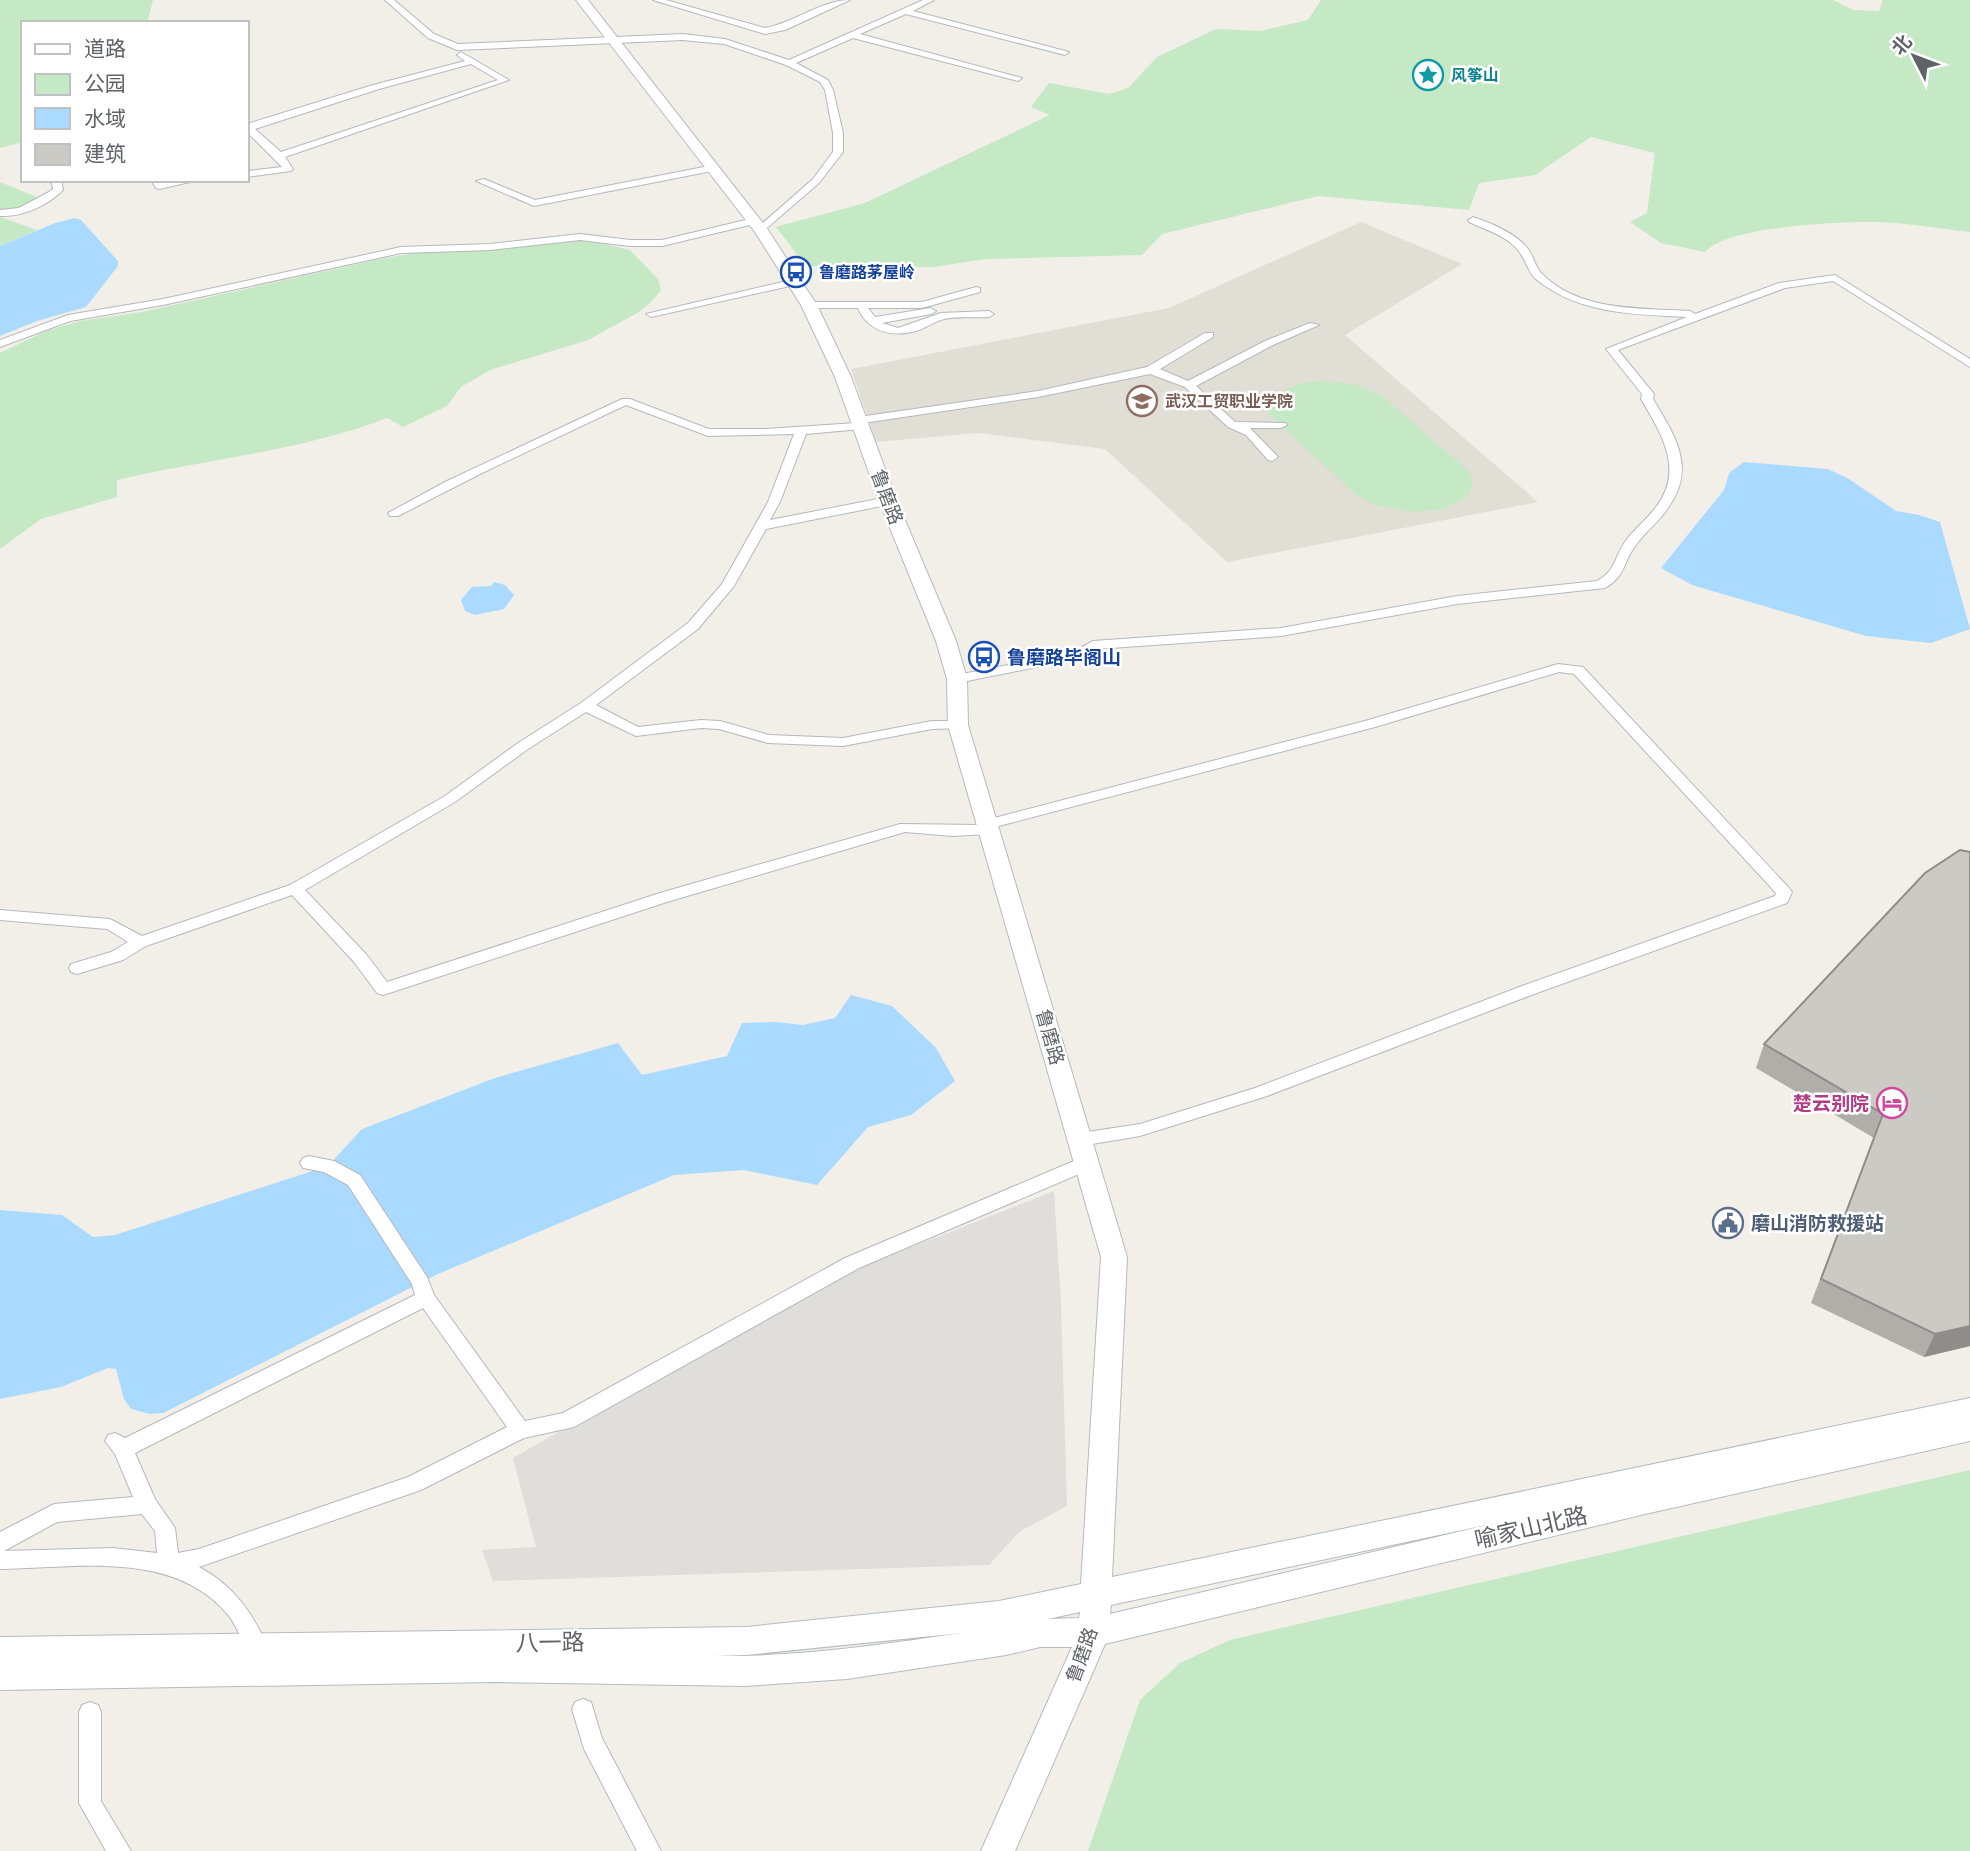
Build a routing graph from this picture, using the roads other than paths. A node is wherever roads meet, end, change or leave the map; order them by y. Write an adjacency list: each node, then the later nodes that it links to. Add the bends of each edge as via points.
1 (389, 0): 10 (street, via 431,36)
2 (570, 0): 9 (street, 鲁磨路)
3 (582, 0): 9 (street, 鲁磨路)
4 (657, 0): 5 (street, via 765,31 782,29)
5 (846, 0)
6 (930, 0): 7 (street)
7 (905, 11): 8 (street); 11 (street)
8 (852, 35): 13 (street); 14 (street)
9 (609, 42): 10 (street); 13 (street, via 708,39); 20 (street, 鲁磨路)
10 (457, 47): 12 (street)
11 (1065, 52)
12 (470, 62): 15 (street); 19 (street, via 505,80)
13 (789, 63): 28 (street, via 824,80 838,152 816,181)
14 (1018, 78)
15 (248, 128)
16 (248, 129): 17 (street)
17 (261, 143): 18 (street); 19 (street)
18 (248, 145)
19 (279, 156): 21 (street, via 288,169)
20 (709, 169): 22 (street, via 534,203); 28 (street, 鲁磨路)
21 (248, 174)
22 (481, 181)
23 (57, 182): 26 (street, via 58,190 50,196 11,215)
24 (157, 182): 25 (street, via 159,186)
25 (182, 182)
26 (0, 213)
27 (1473, 220): 36 (street, via 1522,247 1531,269 1584,303 1616,311)
28 (758, 230): 29 (street, 鲁磨路); 39 (street, via 663,243 567,237 490,247 401,250 68,318)
29 (795, 282): 31 (street, 鲁磨路); 34 (street)
30 (976, 290): 33 (street, via 961,293)
31 (809, 305): 32 (street); 43 (street, 鲁磨路)
32 (862, 306): 33 (street); 33 (street, via 883,329 906,332)
33 (940, 310): 35 (street)
34 (651, 314)
35 (989, 314)
36 (1696, 315): 40 (street, via 1783,285 1835,278); 51 (street, via 1612,349 1642,383 1674,444 1677,477 1665,505 1628,546 1619,572 1600,585 1458,600 1281,632 1093,645 1077,655)
37 (1314, 325): 42 (street)
38 (1209, 335): 41 (street)
39 (0, 345)
40 (1970, 364)
41 (1151, 370): 42 (street); 43 (street)
42 (1189, 385): 44 (street)
43 (860, 423): 46 (street); 48 (street, 鲁磨路)
44 (1233, 425): 45 (street); 47 (street, via 1250,433)
45 (1281, 425)
46 (801, 431): 49 (street, via 708,432 626,401 449,482); 50 (street)
47 (1272, 457)
48 (888, 501): 50 (street); 51 (street, 鲁磨路)
49 (394, 513)
50 (761, 526): 52 (street, via 728,586 693,626)
51 (957, 679): 53 (street, 鲁磨路)
52 (586, 706): 53 (street, via 636,732 701,724 768,738 843,742 932,725); 55 (street, via 450,799)
53 (958, 725): 54 (street, 鲁磨路)
54 (988, 826): 55 (street, via 953,831 905,827 665,897 383,989); 59 (street, 鲁磨路); 59 (street, via 1370,724 1558,667 1578,670 1784,892 1782,899 1261,1092 1140,1130)
55 (295, 889): 57 (street)
56 (0, 915): 57 (street, via 110,924)
57 (140, 943): 58 (street, via 117,956)
58 (77, 968)
59 (1080, 1139): 61 (street, 鲁磨路)
60 (309, 1163): 62 (street, via 328,1166 354,1180)
61 (1087, 1163): 65 (street, via 852,1263 567,1421); 70 (street, 鲁磨路, via 1114,1257)
62 (426, 1298): 65 (street); 66 (street, via 119,1445)
63 (1970, 1410): 70 (street, 喻家山北路)
64 (1970, 1429): 71 (street, 喻家山北路)
65 (520, 1430): 69 (street, via 414,1484 198,1558)
66 (148, 1505): 67 (street, via 54,1513); 69 (street, via 165,1528)
67 (0, 1543)
68 (0, 1560): 69 (street, via 115,1558)
69 (168, 1564): 72 (street, via 191,1570 216,1587 236,1606)
70 (1096, 1596): 71 (street, 鲁磨路); 72 (street, 八一路, via 999,1615 746,1641)
71 (1094, 1632): 74 (main road, 八一路, via 1040,1633 847,1664 745,1671 496,1667); 79 (main road, 鲁磨路)
72 (257, 1647): 73 (street, 八一路)
73 (0, 1651)
74 (0, 1675)
75 (583, 1709): 78 (street, via 592,1741)
76 (90, 1713): 77 (street, via 90,1803)
77 (119, 1851)
78 (649, 1851)
79 (998, 1851)

